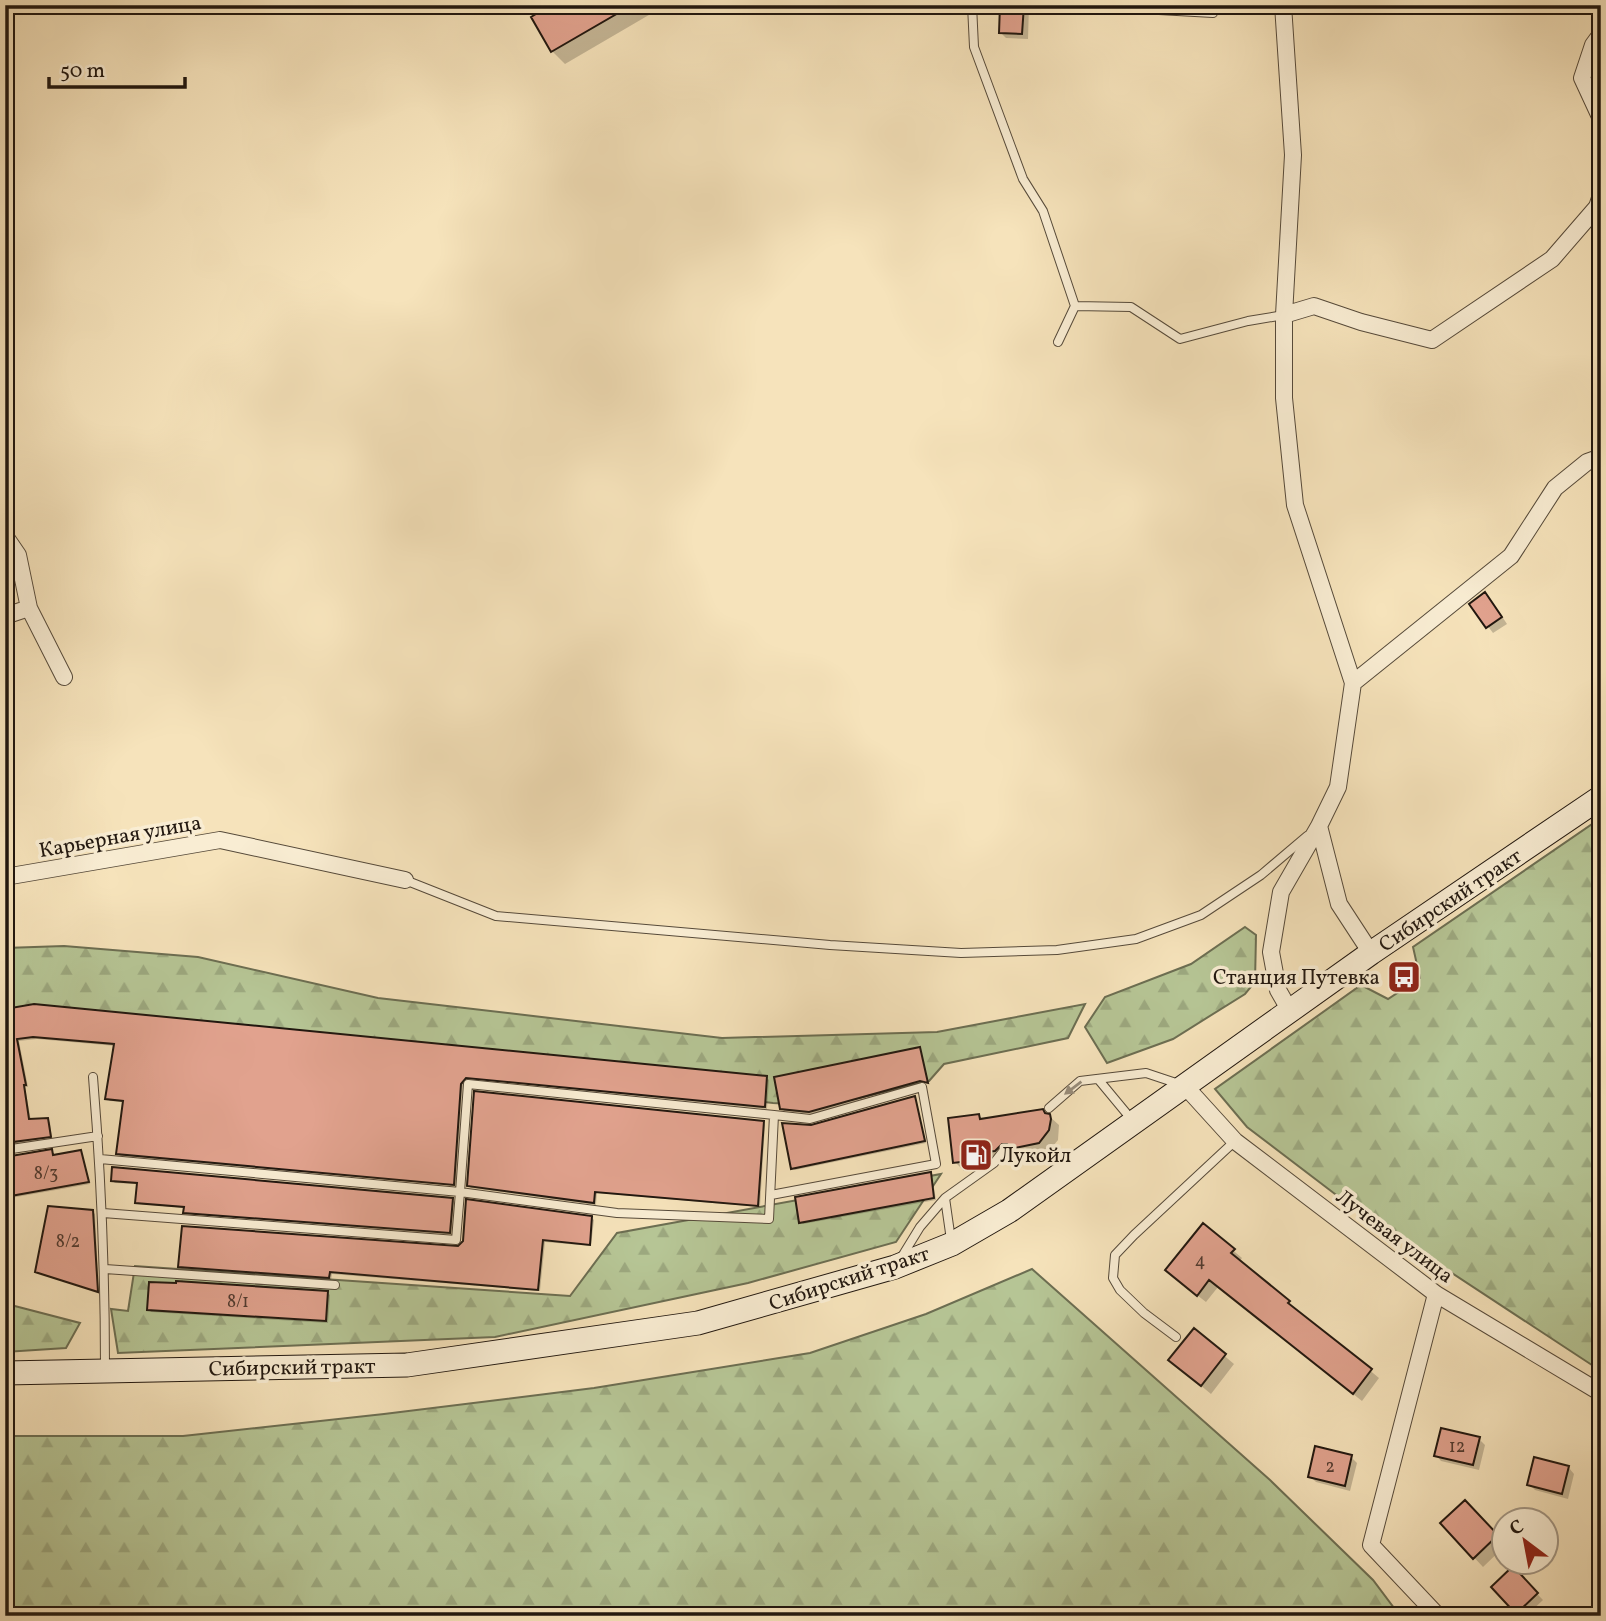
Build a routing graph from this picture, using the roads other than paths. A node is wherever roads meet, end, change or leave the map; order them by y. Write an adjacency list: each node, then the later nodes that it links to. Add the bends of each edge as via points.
1 (972, 5): 8 (lane, via 974,47 1023,179 1043,211)
2 (1125, 5): 4 (lane)
3 (1283, 5): 9 (street, via 1293,155)
4 (1213, 13)
5 (1601, 34): 6 (street, via 1582,78)
6 (1601, 119)
7 (1601, 195): 9 (street, via 1597,207 1552,259 1432,340 1314,306)
8 (1075, 306): 9 (lane, via 1130,307 1180,340); 10 (lane)
9 (1284, 316): 16 (street, via 1284,398 1295,505)
10 (1058, 342)
11 (1601, 457): 16 (street, via 1555,488 1511,556)
12 (5, 536): 13 (street, via 18,555)
13 (29, 608): 14 (street); 15 (street)
14 (5, 616)
15 (64, 677)
16 (1353, 683): 18 (street, via 1338,787)
17 (1601, 797): 21 (main road, Сибирский тракт)
18 (1319, 826): 20 (lane, via 1261,875 1201,915 1136,939 1057,950 922,951 496,916); 21 (street, via 1339,904); 22 (street, via 1281,892 1271,951 1278,990)
19 (5, 877): 20 (street, Карьерная улица, via 220,840)
20 (405, 880)
21 (1371, 953): 22 (main road, Сибирский тракт)
22 (1290, 1011): 25 (main road, Сибирский тракт)
23 (93, 1077): 29 (lane)
24 (1098, 1079): 25 (lane, via 1146,1073); 26 (lane, one-way to 26, via 1080,1081); 28 (lane)
25 (1185, 1086): 28 (main road, Сибирский тракт); 30 (street, Лучевая улица)
26 (1049, 1108)
27 (775, 1115): 34 (lane, via 468,1084); 35 (lane); 35 (lane, via 810,1119 922,1087 936,1164)
28 (1134, 1122): 38 (main road, Сибирский тракт, via 1009,1211)
29 (98, 1136): 31 (lane); 33 (lane)
30 (1234, 1141): 42 (street, Лучевая улица); 43 (lane, via 1115,1255 1113,1278 1120,1290)
31 (5, 1150)
32 (1004, 1150): 36 (lane, via 994,1163)
33 (100, 1159): 34 (lane); 37 (lane)
34 (460, 1192): 35 (lane, via 617,1213 769,1219); 37 (lane, via 456,1240)
35 (771, 1195)
36 (944, 1198): 38 (lane); 39 (lane)
37 (103, 1213): 40 (lane)
38 (952, 1244): 39 (main road, Сибирский тракт)
39 (895, 1267): 44 (main road, Сибирский тракт, via 698,1323 407,1365)
40 (106, 1269): 41 (lane); 44 (lane)
41 (335, 1285)
42 (1436, 1294): 46 (street, Лучевая улица); 47 (street, via 1371,1545)
43 (1176, 1337)
44 (105, 1371): 45 (main road, Сибирский тракт)
45 (5, 1373)
46 (1601, 1393)
47 (1438, 1616)

